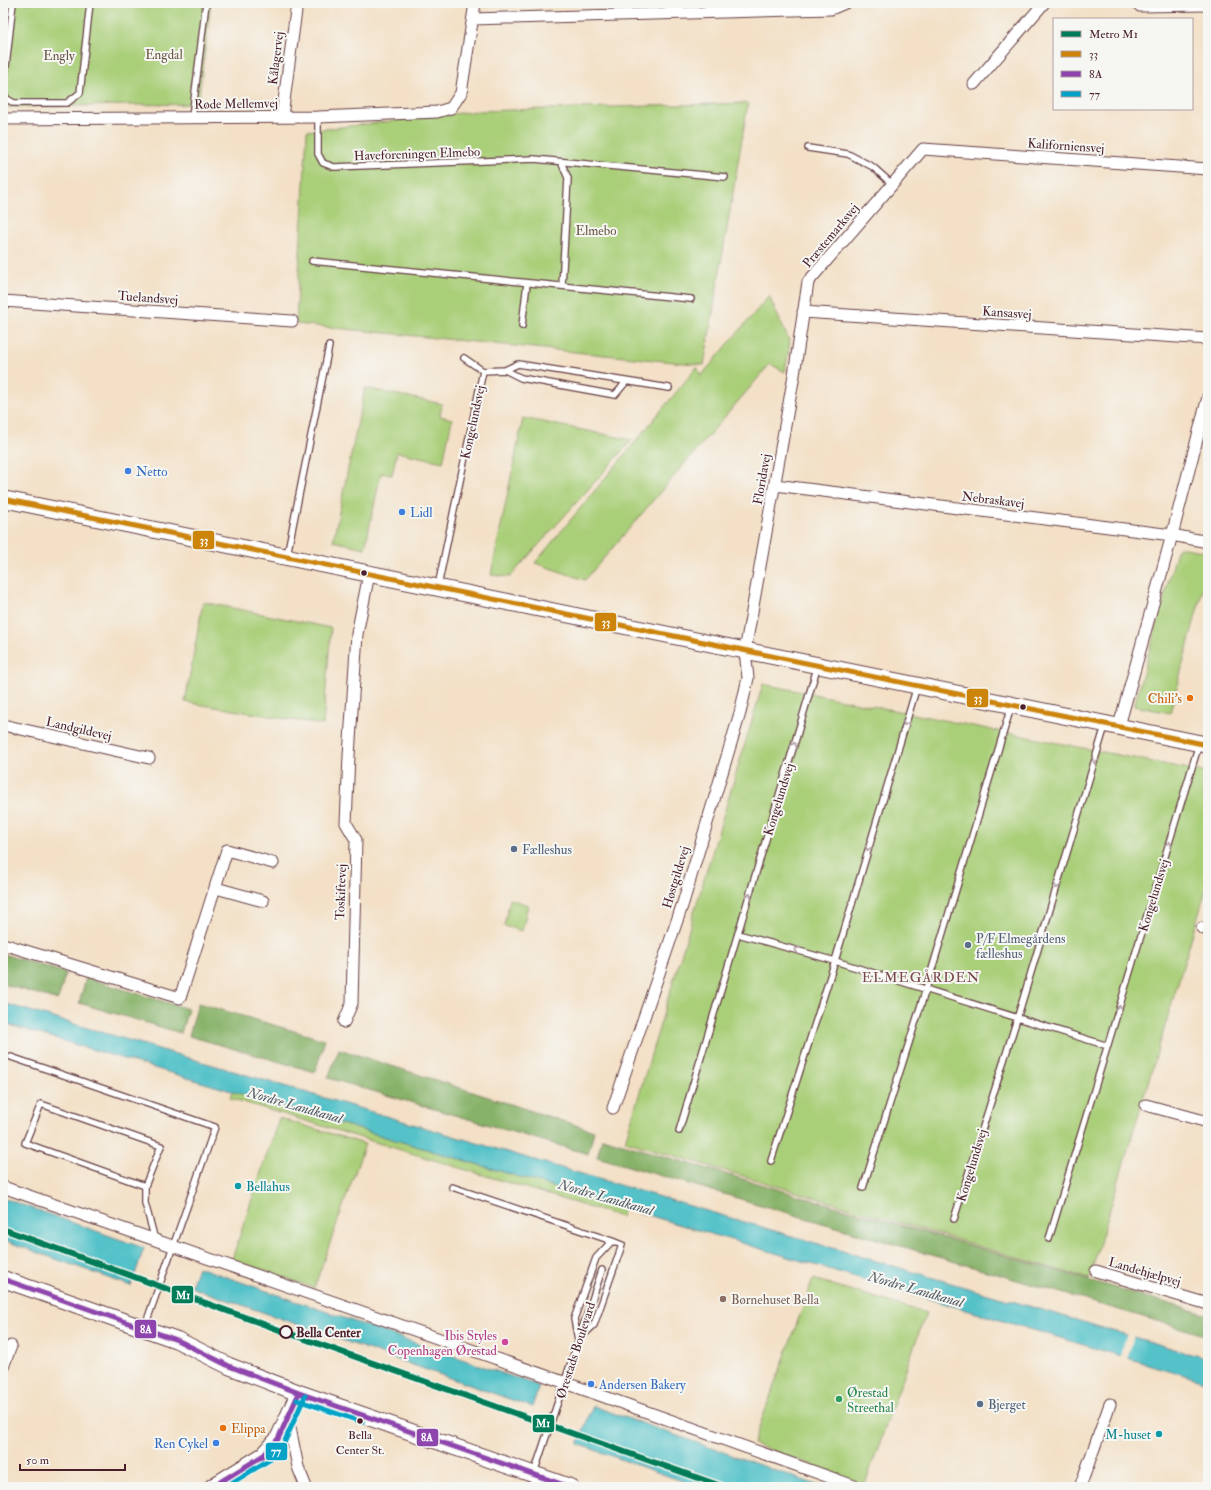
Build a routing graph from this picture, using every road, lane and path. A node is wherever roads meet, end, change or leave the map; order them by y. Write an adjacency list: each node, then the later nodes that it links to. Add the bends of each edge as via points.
1 (13, 3): 2 (lane, via 3,93 14,103 67,103 80,93)
2 (90, 3)
3 (206, 3): 13 (lane)
4 (297, 3): 12 (street, Kålagervej)
5 (475, 3): 10 (street)
6 (845, 3): 10 (street, via 831,9)
7 (1044, 3): 11 (street)
8 (1208, 5): 9 (street)
9 (1140, 6)
10 (473, 19): 14 (street, Røde Mellemvej, via 461,93 451,108 437,112)
11 (974, 84)
12 (282, 116): 13 (street, Røde Mellemvej); 14 (street, Røde Mellemvej)
13 (192, 117): 15 (street, Røde Mellemvej)
14 (318, 117): 18 (lane, Haveforeningen Elmebo, via 318,154 323,163 334,167 534,160)
15 (3, 119)
16 (808, 148): 21 (lane, via 848,154 873,167)
17 (923, 149): 19 (street, Kaliforniensvej); 21 (street, Præstemarksvej)
18 (561, 162): 20 (lane, Haveforeningen Elmebo); 24 (lane, via 568,178)
19 (1208, 169)
20 (725, 177)
21 (892, 184): 27 (street, Præstemarksvej, via 808,282)
22 (312, 261): 23 (lane)
23 (527, 283): 24 (lane); 29 (lane)
24 (562, 286): 25 (lane)
25 (690, 299)
26 (3, 301): 28 (street, Tuelandsvej)
27 (803, 312): 30 (street, Kansasvej); 38 (street, Floridavej)
28 (292, 321)
29 (522, 326)
30 (1208, 339)
31 (329, 346): 42 (lane)
32 (464, 358): 34 (lane)
33 (505, 370): 34 (lane, Kongelundsvej); 35 (lane, Kongelundsvej, via 518,364); 35 (lane, via 521,378 615,396)
34 (483, 371): 44 (lane, Kongelundsvej)
35 (626, 382): 36 (lane, Kongelundsvej)
36 (669, 388)
37 (1208, 397): 40 (street)
38 (775, 485): 40 (street, Nebraskavej); 45 (street, Floridavej)
39 (3, 499): 42 (street, Kongelundsvej)
40 (1172, 534): 41 (street, Nebraskavej); 50 (street)
41 (1208, 542)
42 (286, 558): 43 (street, Kongelundsvej)
43 (369, 574): 44 (street, Kongelundsvej); 61 (street, Toskiftevej, via 357,634 349,756 346,823 356,840 352,1003)
44 (438, 588): 45 (street, Kongelundsvej)
45 (745, 651): 46 (street, Kongelundsvej); 65 (street, Høstgildevej, via 748,678 740,713 683,902)
46 (818, 665): 47 (street, Kongelundsvej); 56 (lane, Kongelundsvej, one-way to 46)
47 (917, 686): 48 (street, Kongelundsvej); 58 (lane, one-way to 58)
48 (1012, 704): 50 (street, Kongelundsvej); 59 (lane)
49 (3, 725): 52 (street, Landgildevej)
50 (1112, 725): 51 (street, Kongelundsvej); 60 (lane, Kongelundsvej, one-way to 60)
51 (1204, 744): 62 (lane, Kongelundsvej, one-way to 51)
52 (149, 758)
53 (273, 863): 54 (street, via 227,850)
54 (216, 888): 55 (street); 57 (street, via 180,998)
55 (263, 901)
56 (738, 934): 58 (lane, one-way to 56); 67 (lane, Kongelundsvej)
57 (3, 944)
58 (835, 961): 59 (lane); 68 (lane)
59 (926, 989): 60 (lane); 72 (lane)
60 (1017, 1019): 62 (lane); 73 (lane, Kongelundsvej)
61 (344, 1022)
62 (1108, 1046): 74 (lane, Kongelundsvej)
63 (11, 1057): 77 (lane, via 215,1126)
64 (1146, 1105): 66 (street)
65 (613, 1108)
66 (1208, 1122)
67 (678, 1131)
68 (771, 1160)
69 (145, 1186): 69 (lane, via 161,1146 41,1104 25,1143); 75 (lane, via 145,1203)
70 (3, 1187): 75 (street)
71 (452, 1187): 76 (lane)
72 (863, 1188)
73 (954, 1219)
74 (1049, 1239)
75 (155, 1240): 77 (street)
76 (612, 1241): 83 (lane, via 596,1258 574,1318); 83 (lane, via 622,1245 615,1267 594,1325)
77 (173, 1246): 82 (lane); 86 (street)
78 (602, 1270): 83 (lane, Ørestads Boulevard)
79 (1096, 1271): 81 (street, Landehjælpvej)
80 (3, 1280): 82 (street)
81 (1208, 1304)
82 (144, 1329): 87 (street, via 177,1340 229,1366)
83 (578, 1340): 86 (lane, Ørestads Boulevard)
84 (11, 1346): 85 (street)
85 (3, 1367)
86 (565, 1383): 90 (lane, Ørestads Boulevard); 94 (street)
87 (299, 1393): 89 (street); 90 (street)
88 (1110, 1404): 95 (street)
89 (288, 1418): 91 (street, via 278,1439 264,1455); 92 (street, via 298,1467)
90 (534, 1475): 93 (street)
91 (212, 1487)
92 (306, 1487)
93 (570, 1487)
94 (857, 1487)
95 (1080, 1487)

